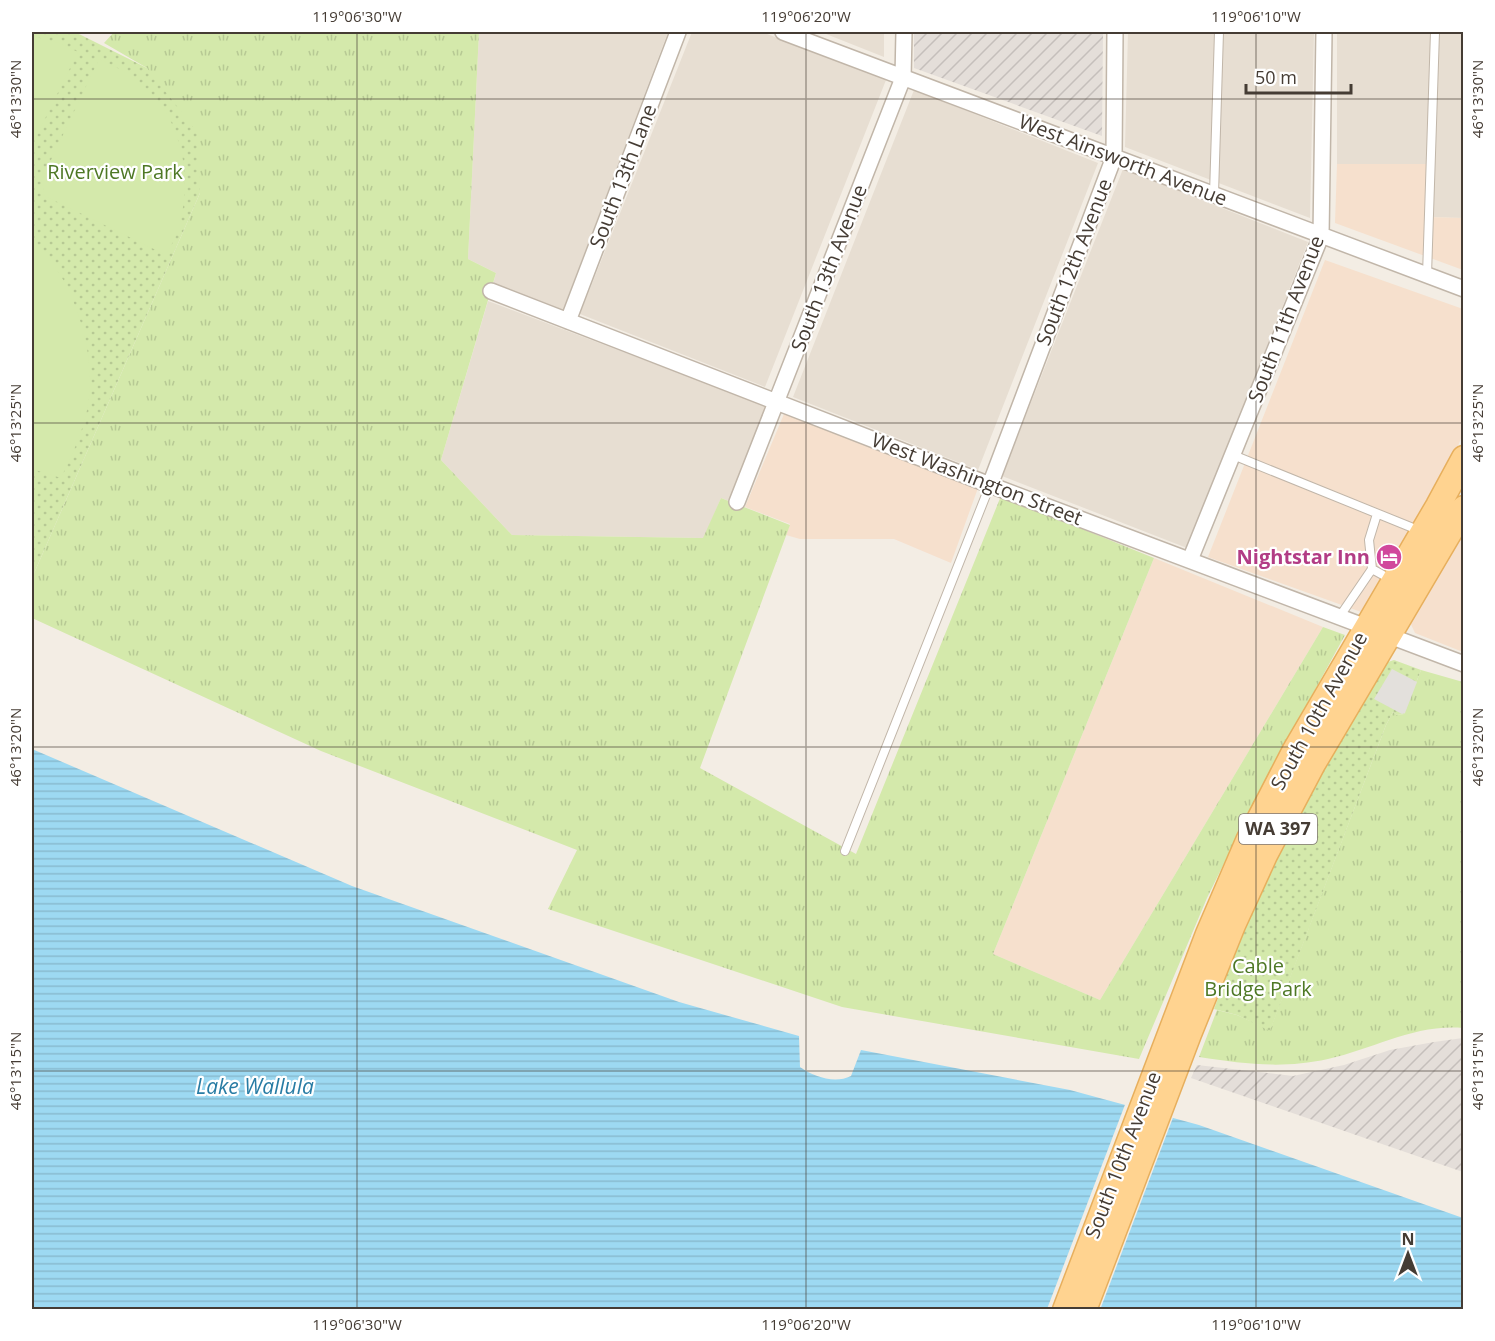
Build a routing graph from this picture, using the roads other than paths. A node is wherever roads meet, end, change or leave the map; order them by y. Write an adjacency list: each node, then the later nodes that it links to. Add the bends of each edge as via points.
1 (678, 32): 15 (street, South 13th Lane)
2 (904, 32): 8 (street, South 13th Avenue)
3 (1115, 32): 9 (street, South 12th Avenue)
4 (1219, 32): 10 (lane)
5 (1324, 32): 11 (street, South 11th Avenue)
6 (1435, 32): 12 (lane)
7 (793, 33): 8 (street, West Ainsworth Avenue)
8 (903, 78): 9 (street, West Ainsworth Avenue); 16 (street, South 13th Avenue)
9 (1114, 157): 10 (street, West Ainsworth Avenue); 19 (street, South 12th Avenue)
10 (1214, 194): 11 (street, West Ainsworth Avenue)
11 (1321, 236): 12 (street, West Ainsworth Avenue); 17 (street, South 11th Avenue)
12 (1427, 275): 13 (street, West Ainsworth Avenue)
13 (1464, 289)
14 (491, 291): 15 (street, West Washington Street)
15 (568, 321): 16 (street, West Washington Street)
16 (777, 401): 19 (street, West Washington Street); 20 (street, South 13th Avenue)
17 (1233, 455): 22 (lane); 24 (street, South 11th Avenue)
18 (1464, 458): 23 (main road, South 10th Avenue / WA 397)
19 (990, 485): 24 (street, West Washington Street); 30 (lane)
20 (737, 501)
21 (1464, 508): 28 (main road, South 10th Avenue / WA 397)
22 (1377, 514): 23 (lane); 25 (lane, via 1369,540)
23 (1423, 532): 26 (main road, South 10th Avenue / WA 397)
24 (1190, 560): 27 (street, West Washington Street)
25 (1372, 569): 26 (lane); 27 (lane)
26 (1394, 581): 28 (main road, South 10th Avenue / WA 397)
27 (1341, 616): 28 (street, West Washington Street)
28 (1377, 631): 29 (street, West Washington Street); 31 (main road, South 10th Avenue / WA 397, via 1295,750 1248,841 1217,909)
29 (1464, 664)
30 (845, 851)
31 (1180, 1031): 32 (main road, South 10th Avenue / WA 397); 33 (main road, South 10th Avenue / WA 397)
32 (1065, 1310)
33 (1083, 1310)

